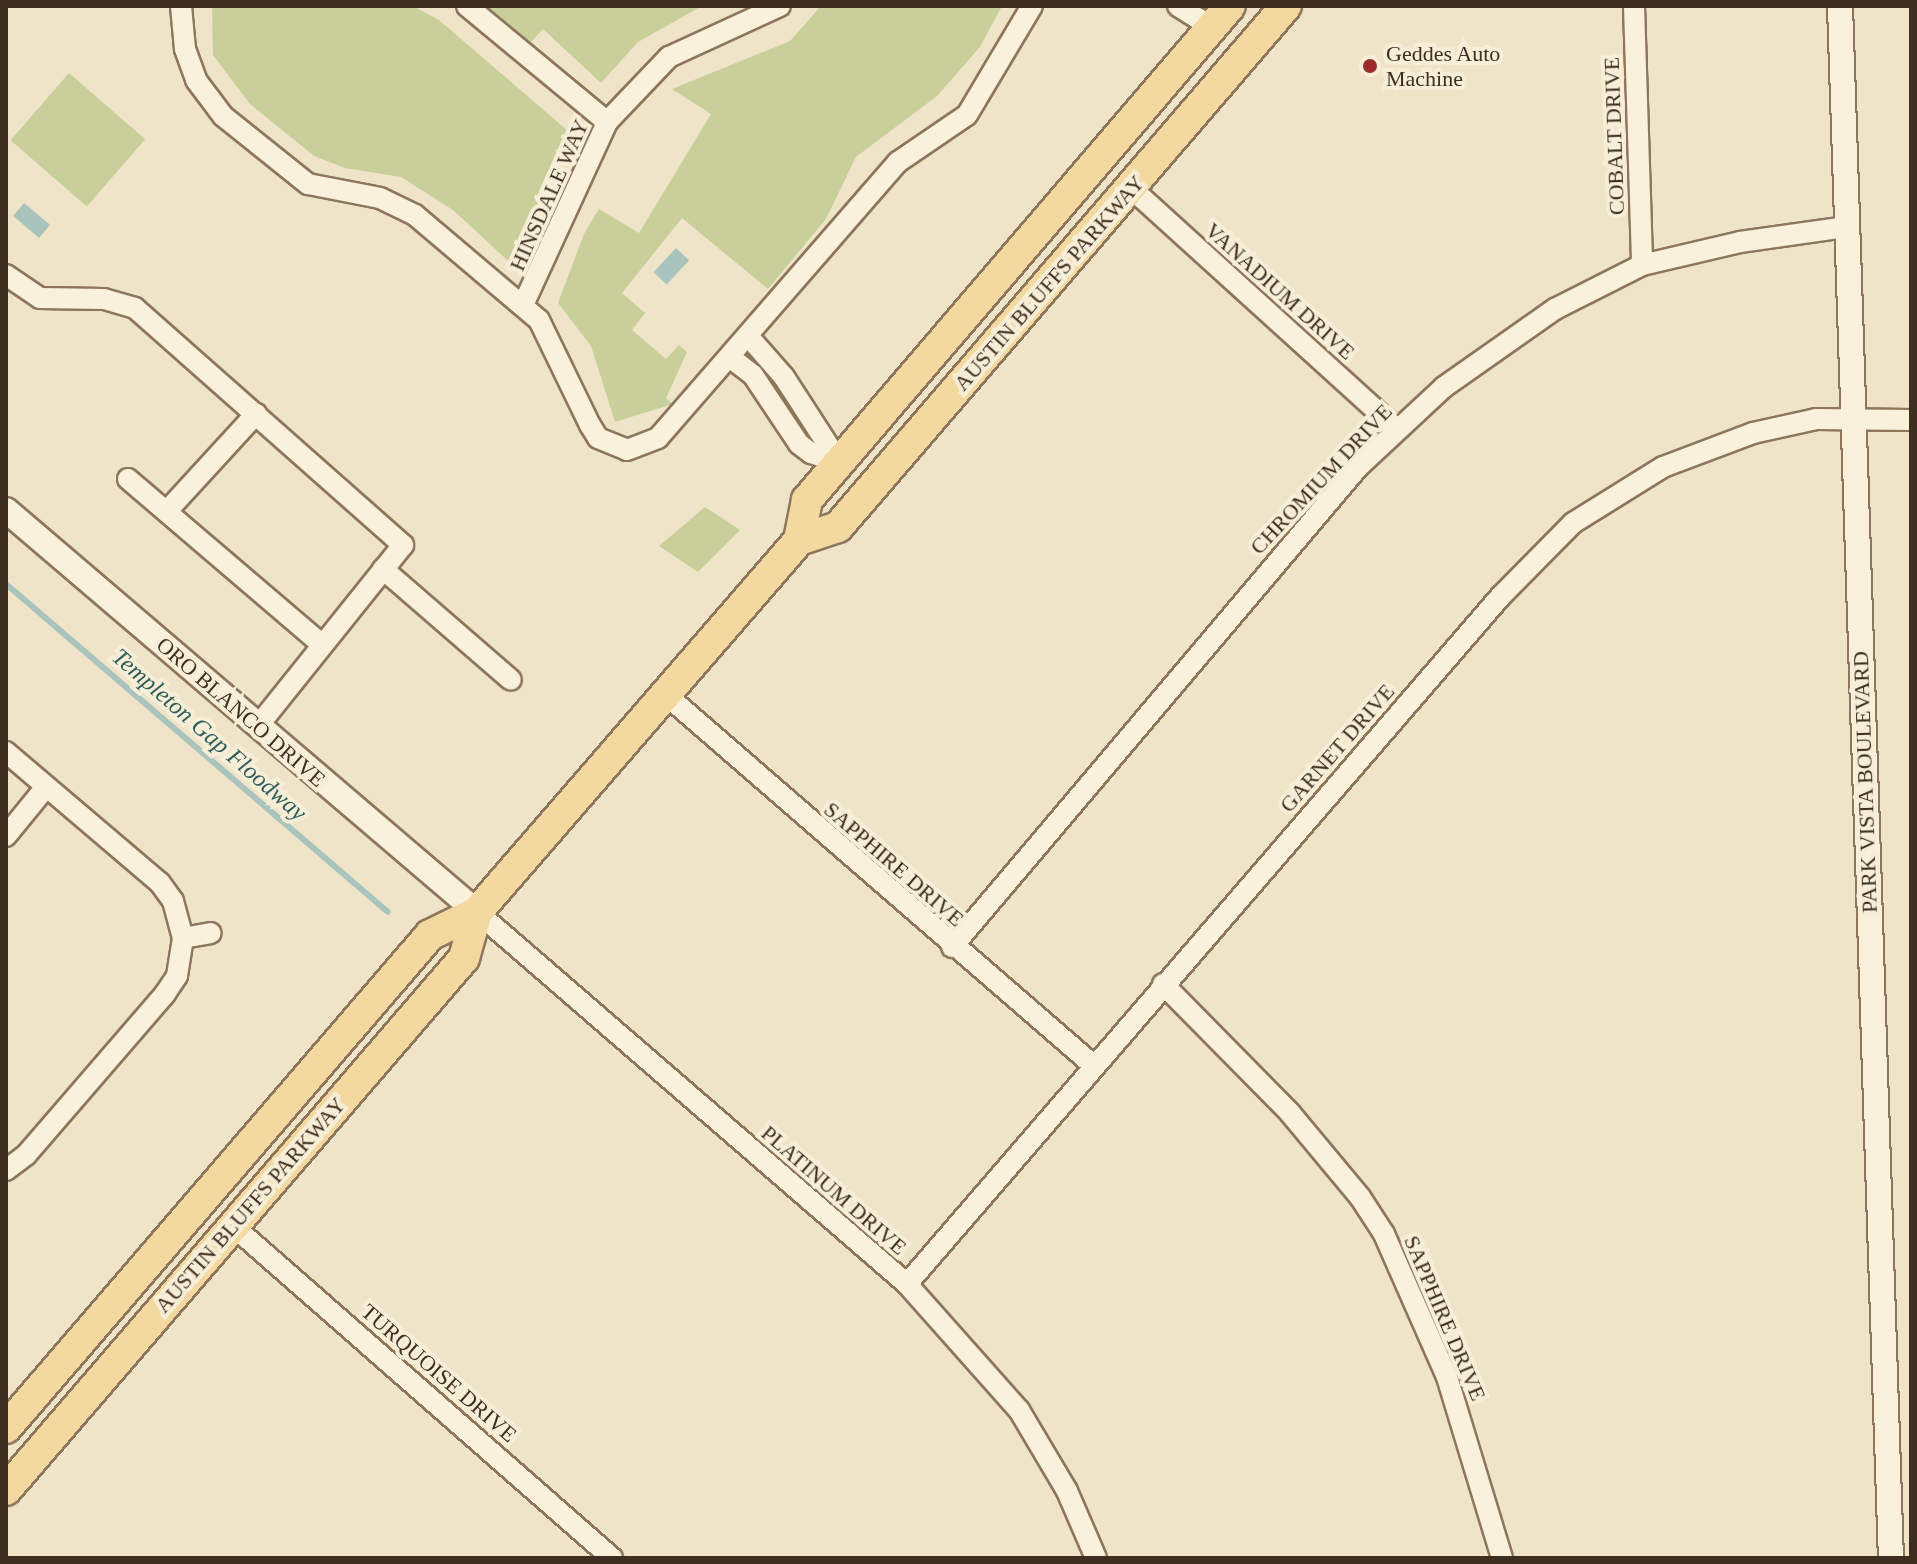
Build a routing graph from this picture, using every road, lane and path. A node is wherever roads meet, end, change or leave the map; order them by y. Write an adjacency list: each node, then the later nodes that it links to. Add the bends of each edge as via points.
1 (181, 6): 16 (street, via 185,49 196,80 223,116 308,184 380,198 415,215)
2 (467, 6): 11 (street)
3 (780, 6): 11 (street, HINSDALE WAY, via 669,57)
4 (1032, 6): 17 (street, via 967,115 898,162 793,278)
5 (1178, 6): 9 (street)
6 (1286, 6): 12 (main road, AUSTIN BLUFFS PARKWAY)
7 (1634, 6): 14 (street, COBALT DRIVE)
8 (1840, 6): 13 (street, PARK VISTA BOULEVARD)
9 (1221, 17): 10 (main road, AUSTIN BLUFFS PARKWAY)
10 (1130, 121): 12 (main road, via 1122,167); 23 (main road, AUSTIN BLUFFS PARKWAY)
11 (607, 122): 16 (street, HINSDALE WAY)
12 (1131, 188): 22 (street, VANADIUM DRIVE); 27 (main road, AUSTIN BLUFFS PARKWAY, via 838,527)
13 (1847, 227): 14 (street, CHROMIUM DRIVE, via 1740,242); 20 (street, PARK VISTA BOULEVARD)
14 (1642, 265): 22 (street, CHROMIUM DRIVE, via 1526,327)
15 (6, 275): 19 (street, via 40,298 104,299 135,308)
16 (523, 305): 18 (street, via 554,343 578,408 598,438 613,447 643,447 658,438)
17 (749, 337): 18 (street); 23 (street, via 784,377)
18 (731, 358): 23 (street, via 753,375 799,444)
19 (256, 414): 26 (street); 28 (street, via 403,545)
20 (1853, 419): 21 (street, GARNET DRIVE); 40 (street, GARNET DRIVE, via 1785,425 1707,448 1663,467 1573,523 1500,597); 50 (street, PARK VISTA BOULEVARD)
21 (1911, 420)
22 (1397, 429): 39 (street, CHROMIUM DRIVE, via 1170,684)
23 (839, 462): 27 (main road, AUSTIN BLUFFS PARKWAY, via 807,500)
24 (128, 479): 26 (street)
25 (6, 510): 32 (street, ORO BLANCO DRIVE)
26 (167, 511): 29 (street)
27 (799, 540): 31 (main road, AUSTIN BLUFFS PARKWAY)
28 (383, 569): 29 (street); 30 (street)
29 (321, 644): 32 (street)
30 (511, 680)
31 (665, 694): 36 (main road, AUSTIN BLUFFS PARKWAY); 39 (street, SAPPHIRE DRIVE)
32 (258, 726): 36 (street, ORO BLANCO DRIVE)
33 (6, 752): 34 (street)
34 (46, 787): 35 (street); 38 (street, via 160,883 173,901)
35 (6, 836)
36 (477, 912): 43 (main road, AUSTIN BLUFFS PARKWAY, via 464,958); 44 (street, PLATINUM DRIVE); 45 (main road, AUSTIN BLUFFS PARKWAY, via 433,932)
37 (211, 933): 38 (street)
38 (183, 938): 42 (street, via 177,976 165,994 26,1155)
39 (952, 947): 41 (street, SAPPHIRE DRIVE)
40 (1163, 984): 41 (street, GARNET DRIVE); 49 (street, SAPPHIRE DRIVE, via 1290,1113 1384,1234 1447,1377)
41 (1093, 1065): 44 (street, GARNET DRIVE)
42 (6, 1170)
43 (233, 1226): 46 (main road, AUSTIN BLUFFS PARKWAY); 47 (street, TURQUOISE DRIVE)
44 (907, 1284): 48 (street, PLATINUM DRIVE, via 1019,1410 1067,1491)
45 (6, 1428)
46 (6, 1490)
47 (612, 1558)
48 (1096, 1558)
49 (1502, 1558)
50 (1891, 1558)

